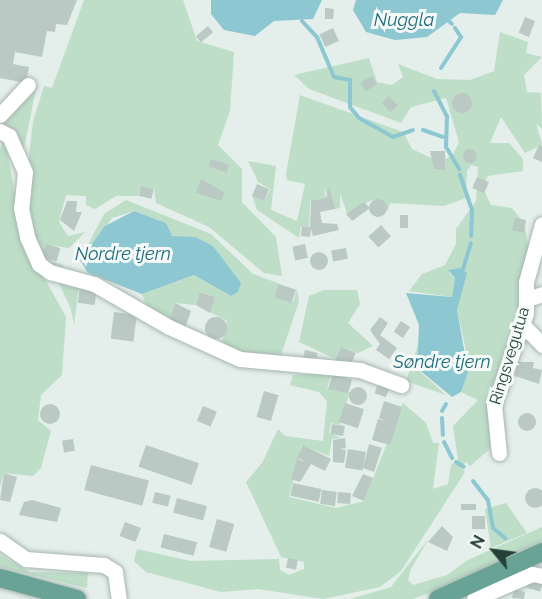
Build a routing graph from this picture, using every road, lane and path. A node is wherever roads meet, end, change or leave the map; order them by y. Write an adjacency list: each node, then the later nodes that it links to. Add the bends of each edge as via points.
1 (28, 85): 2 (street)
2 (0, 115)
3 (0, 131): 9 (street, via 9,136 25,172 21,208 27,237 39,264 50,272 94,284 169,327 240,358 360,370)
4 (542, 224): 6 (street, Ringsvegutua)
5 (542, 294): 6 (street)
6 (527, 299): 7 (street, Ringsvegutua)
7 (523, 325): 8 (street); 10 (street, Ringsvegutua, via 495,397)
8 (542, 345)
9 (401, 385)
10 (499, 453)
11 (0, 541): 16 (street, via 26,558 104,565 115,572)
12 (542, 552): 17 (main road)
13 (542, 576): 18 (street, via 518,579)
14 (0, 578): 15 (main road)
15 (77, 599)
16 (119, 599)
17 (438, 599)
18 (474, 599)

